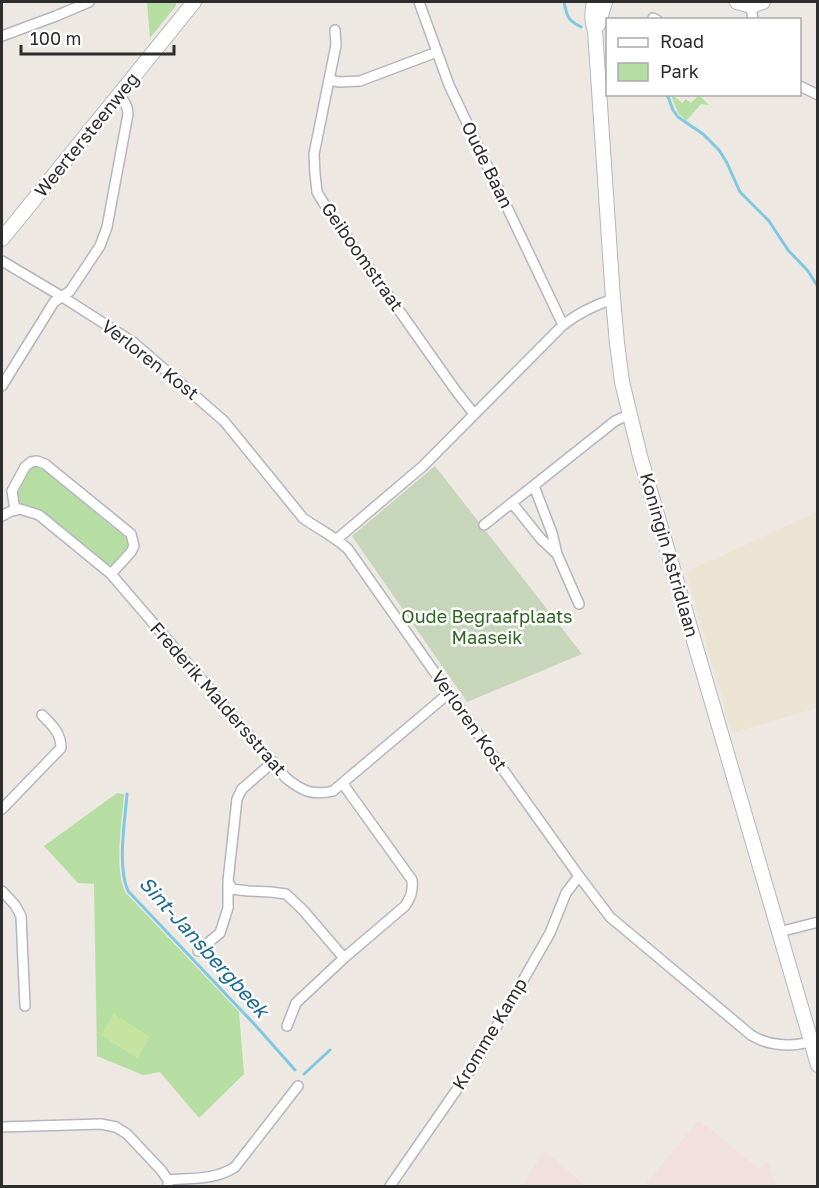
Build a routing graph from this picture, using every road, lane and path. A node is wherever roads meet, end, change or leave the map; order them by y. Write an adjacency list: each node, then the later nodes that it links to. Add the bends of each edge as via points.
1 (89, 2): 10 (street)
2 (194, 2): 14 (main road, Weertersteenweg)
3 (419, 2): 11 (street, Oude Baan)
4 (594, 2): 9 (main road, Koningin Astridlaan)
5 (605, 2): 9 (main road, Koningin Astridlaan)
6 (737, 2): 7 (main road)
7 (756, 9)
8 (335, 30): 12 (street, Geiboomstraat)
9 (595, 30): 19 (main road, Koningin Astridlaan)
10 (2, 36)
11 (437, 52): 12 (street, via 360,81); 20 (street, Oude Baan, via 449,86)
12 (329, 80): 22 (street, Geiboomstraat, via 314,153 317,192)
13 (801, 86): 15 (street)
14 (119, 95): 16 (main road, Weertersteenweg); 18 (street, via 125,100 128,114 107,227 84,271 70,291)
15 (818, 95)
16 (2, 239)
17 (2, 261): 18 (street, Verloren Kost)
18 (61, 296): 21 (street); 29 (street, Verloren Kost, via 133,342 224,421 303,518)
19 (613, 299): 20 (street); 23 (main road, Koningin Astridlaan)
20 (563, 325): 22 (street)
21 (2, 386)
22 (474, 414): 29 (street, via 423,466)
23 (630, 414): 24 (street, via 615,421); 42 (main road, Koningin Astridlaan)
24 (534, 486): 25 (street); 30 (street)
25 (512, 503): 28 (street); 30 (street)
26 (15, 510): 27 (street); 31 (street, Frederik Maldersstraat, via 39,516); 31 (street, via 12,491 25,467 37,461 45,464 131,534 131,552)
27 (2, 516)
28 (484, 525)
29 (337, 539): 33 (street, Verloren Kost, via 348,549)
30 (557, 554): 32 (street)
31 (111, 574): 35 (street, Frederik Maldersstraat)
32 (579, 604)
33 (449, 693): 36 (street, Frederik Maldersstraat); 38 (street, Verloren Kost)
34 (42, 715): 37 (street, via 57,732 62,748)
35 (273, 762): 36 (street, Frederik Maldersstraat, via 299,788 320,794); 39 (street, via 242,789 237,799)
36 (343, 784): 44 (street, via 412,880 413,890 405,906)
37 (2, 809)
38 (579, 876): 47 (street, Verloren Kost, via 610,916 751,1035 774,1044); 52 (street, Kromme Kamp, via 566,893 550,933 478,1059)
39 (228, 881): 43 (street, via 228,908 220,933); 44 (street, via 232,889 286,894)
40 (2, 891): 45 (street, via 21,916)
41 (818, 922): 42 (street)
42 (779, 932): 47 (main road, Koningin Astridlaan)
43 (198, 951)
44 (344, 958): 46 (street, via 296,1003)
45 (25, 1006)
46 (287, 1026)
47 (810, 1042): 48 (main road, Koningin Astridlaan)
48 (818, 1065)
49 (298, 1086): 51 (street, via 236,1167 215,1176)
50 (2, 1127): 51 (street, via 116,1127 127,1134)
51 (168, 1183)
52 (390, 1186)

